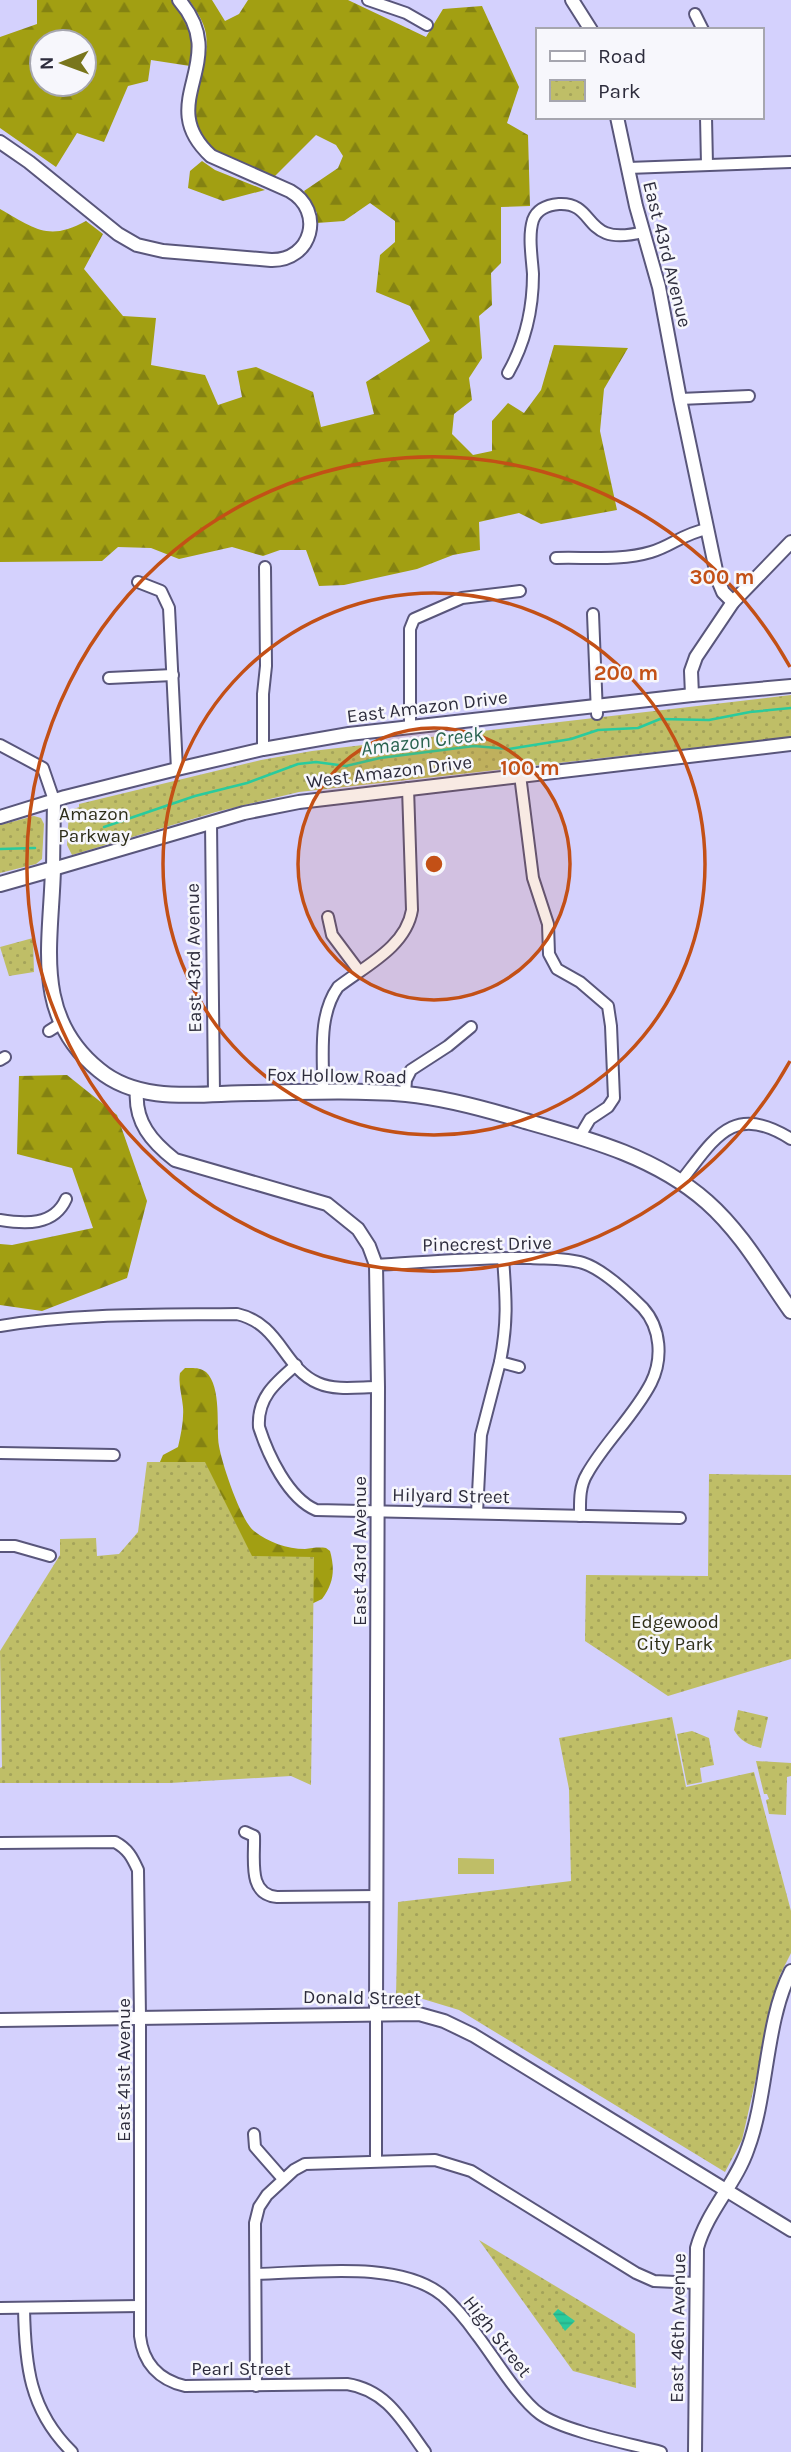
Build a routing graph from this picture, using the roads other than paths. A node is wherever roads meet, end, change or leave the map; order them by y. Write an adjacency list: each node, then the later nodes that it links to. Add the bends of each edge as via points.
1 (179, 0): 10 (street, via 192,16 199,38 198,66 187,107 191,129 211,156 302,199 310,227 297,254 271,260 137,245)
2 (369, 0): 5 (street)
3 (572, 0): 6 (street)
4 (695, 14): 7 (street)
5 (427, 26)
6 (590, 28)
7 (702, 28)
8 (617, 119): 13 (street, East 43rd Avenue)
9 (706, 119): 12 (street)
10 (0, 142)
11 (791, 162): 12 (street)
12 (707, 165): 13 (street)
13 (628, 168): 14 (street, East 43rd Avenue)
14 (643, 232): 15 (street, via 623,237 605,234 570,204 548,205 537,212 531,233 532,293); 19 (street, East 43rd Avenue, via 659,287)
15 (524, 341): 16 (street); 17 (street)
16 (538, 343)
17 (508, 373)
18 (748, 396): 19 (street)
19 (680, 399): 20 (street, East 43rd Avenue)
20 (707, 529): 22 (street, via 642,554); 28 (street, East 43rd Avenue, via 720,587)
21 (791, 542): 28 (street)
22 (556, 558)
23 (265, 567): 38 (street)
24 (138, 582): 27 (street, via 160,591)
25 (173, 587): 27 (street)
26 (520, 591): 35 (street, via 462,598 414,619 410,629)
27 (167, 600): 30 (street)
28 (733, 602): 33 (street, via 693,664)
29 (593, 614): 34 (street)
30 (173, 675): 31 (street); 39 (street)
31 (109, 678)
32 (791, 686): 33 (street, East Amazon Drive)
33 (692, 695): 34 (street, East Amazon Drive)
34 (597, 710): 35 (street, East Amazon Drive)
35 (410, 727): 38 (street, East Amazon Drive)
36 (791, 744): 40 (street, West Amazon Drive)
37 (0, 745): 42 (street, via 43,768)
38 (263, 749): 39 (street, East Amazon Drive)
39 (177, 769): 42 (street, East Amazon Drive)
40 (520, 775): 41 (street, West Amazon Drive); 54 (street, via 533,878 547,916 551,960 604,1002 611,1018 614,1098 590,1119)
41 (408, 788): 44 (street, West Amazon Drive, via 280,805); 48 (street, via 410,924 394,944)
42 (54, 800): 43 (street, East Amazon Drive); 45 (street, Fox Hollow Road)
43 (0, 817)
44 (211, 823): 45 (street, West Amazon Drive); 52 (street, East 43rd Avenue)
45 (53, 869): 46 (main road, West Amazon Drive); 50 (main road, Fox Hollow Road, via 50,974 55,1028 100,1072)
46 (0, 884)
47 (328, 916): 48 (street, via 332,934)
48 (359, 971): 51 (street, via 338,987 326,1009)
49 (471, 1027): 53 (street, via 411,1070)
50 (137, 1090): 52 (main road, Fox Hollow Road); 60 (street, East 43rd Avenue, via 137,1111 146,1132 175,1160 327,1205 358,1230)
51 (323, 1092): 52 (main road, Fox Hollow Road); 53 (main road, Fox Hollow Road)
52 (214, 1093)
53 (405, 1094): 54 (main road, Fox Hollow Road, via 478,1107)
54 (580, 1136): 56 (main road, Fox Hollow Road)
55 (791, 1139): 56 (street, via 757,1124 723,1130)
56 (681, 1181): 61 (main road, Fox Hollow Road, via 737,1232)
57 (66, 1199): 58 (street, via 59,1212 43,1220)
58 (0, 1220)
59 (503, 1258): 60 (street, Pinecrest Drive); 63 (street, via 507,1314); 71 (street, Pinecrest Drive, via 566,1259 586,1264 648,1313 656,1329 658,1360 653,1379 586,1475)
60 (376, 1265): 66 (street, East 43rd Avenue)
61 (791, 1311)
62 (0, 1326): 64 (street, via 94,1315 237,1314 265,1326)
63 (500, 1362): 65 (street); 70 (street, via 481,1435)
64 (296, 1365): 66 (street, via 307,1377 326,1386); 69 (street, Hilyard Street, via 266,1393 258,1416 262,1437 287,1483 299,1499 316,1510)
65 (519, 1367)
66 (378, 1387): 69 (street, East 43rd Avenue)
67 (0, 1453): 68 (street)
68 (114, 1455)
69 (378, 1511): 70 (street, Hilyard Street); 77 (street, East 43rd Avenue)
70 (477, 1513): 71 (street, Hilyard Street)
71 (580, 1516): 72 (street, Hilyard Street)
72 (680, 1518)
73 (0, 1546): 74 (street)
74 (50, 1556)
75 (245, 1832): 77 (street, via 254,1836 255,1881 266,1895)
76 (0, 1843): 80 (street, East 41st Avenue, via 115,1842 124,1847 138,1870)
77 (377, 1896): 79 (street, East 43rd Avenue)
78 (791, 1971): 85 (street, East 46th Avenue, via 780,2001 750,2143)
79 (376, 2013): 80 (street, Donald Street); 83 (street, East 43rd Avenue); 85 (street, Donald Street, via 419,2014 473,2035)
80 (140, 2017): 81 (street, Donald Street); 89 (street, East 41st Avenue)
81 (0, 2020)
82 (254, 2134): 84 (street, via 256,2147)
83 (376, 2161): 84 (street, via 305,2164); 88 (street, via 454,2164 636,2273 654,2281)
84 (283, 2179): 87 (street, via 259,2207)
85 (726, 2190): 86 (street, Donald Street); 88 (street, East 46th Avenue, via 702,2230)
86 (791, 2230)
87 (256, 2274): 92 (street); 95 (street, High Street, via 367,2272 395,2274 420,2283 441,2294 462,2314 540,2414 559,2424)
88 (696, 2283): 96 (street, East 46th Avenue)
89 (140, 2306): 91 (street); 92 (street, Pearl Street, via 144,2355 165,2379 193,2387)
90 (0, 2308): 91 (street)
91 (24, 2308): 93 (street, via 24,2347 34,2395 53,2431)
92 (256, 2386): 94 (street, Pearl Street, via 363,2386 391,2406)
93 (72, 2452)
94 (425, 2452)
95 (661, 2452)
96 (695, 2452)

